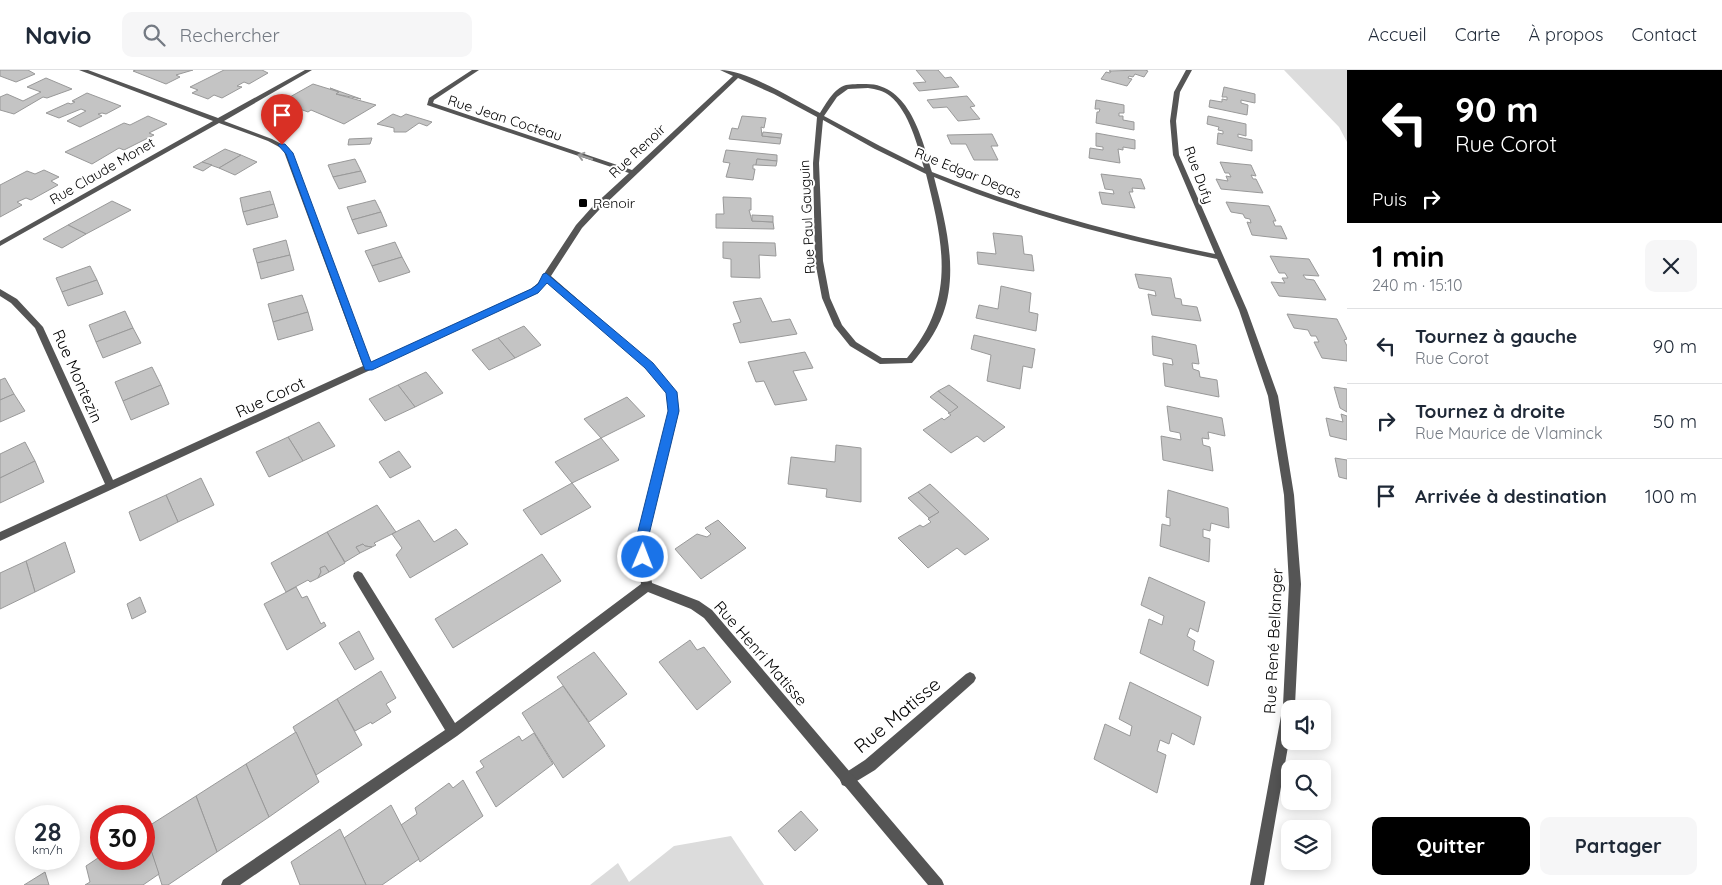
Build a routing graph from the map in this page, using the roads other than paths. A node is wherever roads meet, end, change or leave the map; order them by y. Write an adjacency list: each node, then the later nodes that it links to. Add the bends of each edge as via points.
1 (82, 70): 8 (street)
2 (309, 70): 8 (street, Rue Claude Monet)
3 (476, 70): 9 (street, Rue Jean Cocteau, one-way to 3, via 429,104 431,99)
4 (723, 70): 6 (street, Rue Edgar Degas)
5 (1189, 70): 12 (street, Rue Dufy, via 1177,92 1172,121 1176,155)
6 (737, 75): 7 (street, Rue Edgar Degas, via 782,94); 9 (street, Rue Renoir)
7 (820, 117): 10 (street, Rue Edgar Degas); 10 (street, Rue Paul Gauguin, via 846,87 883,89 896,98 911,120 922,145); 10 (street, Rue Paul Gauguin, via 816,163 819,261 826,298 838,326 853,344 880,361 908,361 926,343 943,300 945,253)
8 (217, 121): 11 (street, Rue Claude Monet); 15 (street, via 282,145 289,153)
9 (631, 172): 13 (street, Rue Renoir, via 579,227)
10 (928, 173): 12 (street, Rue Edgar Degas, via 1034,212 1134,240)
11 (0, 244)
12 (1219, 257): 25 (street, Rue René Bellanger, via 1243,310 1273,396 1289,495 1295,584 1289,704)
13 (546, 276): 15 (street, Rue Corot, via 534,291); 19 (street, via 649,366 671,392 674,411 641,543)
14 (0, 292): 16 (street, Rue Montezin, via 14,301 39,328)
15 (368, 368): 16 (street, Rue Corot)
16 (111, 486): 17 (street, Rue Corot)
17 (0, 537)
18 (358, 576): 21 (street)
19 (647, 586): 21 (street); 22 (street, Rue Henri Matisse, via 708,614)
20 (970, 678): 22 (street, Rue Matisse, via 870,765)
21 (453, 732): 23 (street)
22 (847, 780): 24 (street, Rue Henri Matisse)
23 (228, 885)
24 (937, 885)
25 (1257, 885)

